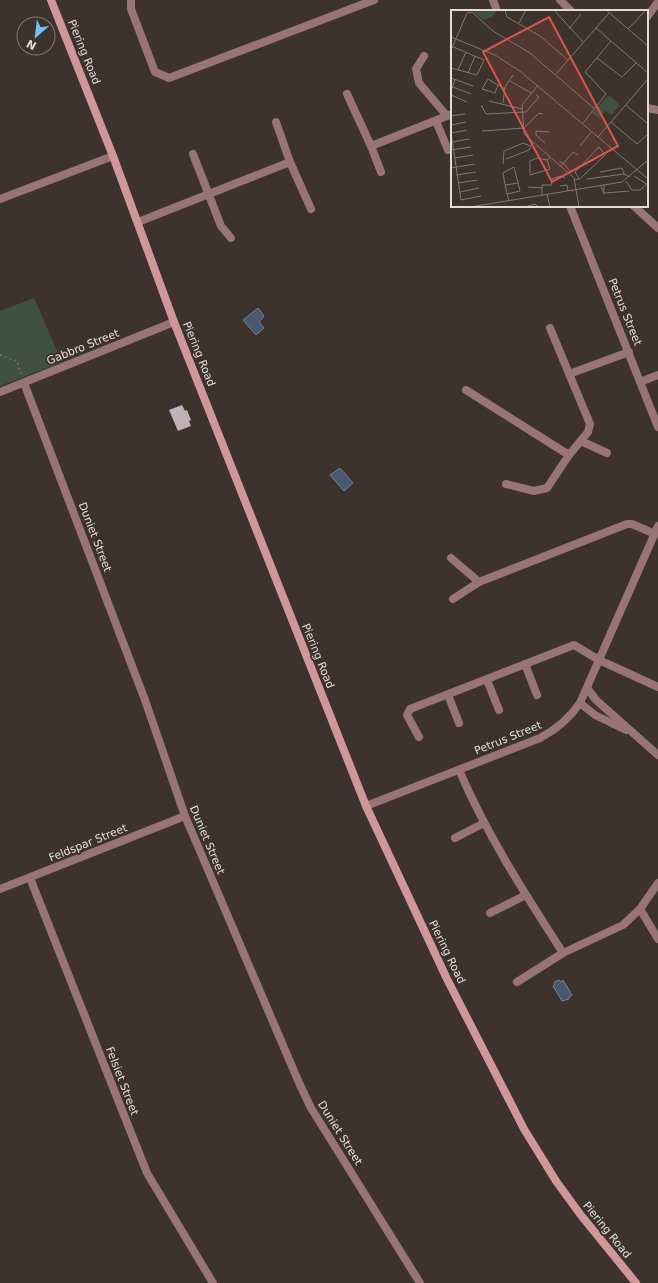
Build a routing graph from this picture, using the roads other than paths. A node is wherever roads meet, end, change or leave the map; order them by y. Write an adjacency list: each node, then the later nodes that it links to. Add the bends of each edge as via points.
1 (51, 0): 20 (street, Piering Road)
2 (131, 0): 3 (street, via 131,9 155,72 169,78)
3 (374, 0)
4 (493, 0): 7 (street)
5 (560, 0): 8 (street)
6 (658, 2): 9 (street)
7 (497, 10)
8 (570, 10)
9 (648, 16)
10 (424, 56): 14 (street, via 416,69 420,83)
11 (347, 94): 17 (street)
12 (648, 108): 13 (street)
13 (658, 110)
14 (450, 115): 15 (street)
15 (436, 120): 17 (street); 18 (street)
16 (276, 122): 21 (street)
17 (371, 146): 22 (street)
18 (448, 150)
19 (194, 154): 23 (street)
20 (113, 156): 24 (street); 28 (street, Piering Road)
21 (290, 162): 23 (street); 27 (street)
22 (381, 172)
23 (208, 193): 28 (street); 30 (street, via 221,226)
24 (0, 199)
25 (570, 207): 33 (street, Petrus Street)
26 (635, 207): 29 (street)
27 (311, 209)
28 (138, 222): 31 (street, Piering Road)
29 (658, 228)
30 (231, 238)
31 (174, 322): 37 (street, Gabbro Street); 63 (street, Piering Road)
32 (550, 328): 34 (street)
33 (629, 352): 34 (street); 36 (street, Petrus Street)
34 (569, 374): 41 (street, via 590,424)
35 (658, 375): 36 (street)
36 (640, 382): 40 (street, Petrus Street)
37 (24, 383): 39 (street, Gabbro Street); 64 (street, Duniet Street, via 145,700)
38 (466, 390): 43 (street)
39 (0, 392)
40 (658, 427)
41 (581, 441): 42 (street); 43 (street)
42 (607, 453)
43 (569, 455): 44 (street, via 547,488 534,490)
44 (506, 484)
45 (657, 529): 47 (street, via 627,524); 49 (street, Petrus Street)
46 (451, 558): 47 (street)
47 (478, 582): 48 (street)
48 (454, 599)
49 (599, 660): 50 (street, via 574,645); 52 (street); 53 (street, Petrus Street)
50 (525, 664): 51 (street); 55 (street)
51 (487, 680): 54 (street); 57 (street)
52 (658, 687)
53 (587, 688): 56 (street, Petrus Street); 59 (street, via 596,700)
54 (448, 695): 58 (street); 60 (street, via 408,711 407,715)
55 (537, 695)
56 (580, 703): 59 (street, via 595,715); 62 (street, Petrus Street, via 572,715 553,732)
57 (499, 710)
58 (459, 723)
59 (632, 733): 61 (street)
60 (419, 737)
61 (658, 755)
62 (460, 770): 63 (street, Petrus Street); 65 (street)
63 (366, 806): 78 (street, Piering Road, via 447,979 524,1129 556,1181)
64 (185, 816): 67 (street, Feldspar Street); 77 (street, Duniet Street, via 305,1096)
65 (484, 823): 66 (street); 70 (street)
66 (455, 838)
67 (30, 878): 69 (street, Feldspar Street); 76 (street, Felsiet Street, via 147,1174)
68 (658, 883): 71 (street)
69 (0, 889)
70 (526, 895): 72 (street); 74 (street)
71 (640, 909): 73 (street); 74 (street, via 617,929)
72 (490, 912)
73 (658, 939)
74 (563, 953): 75 (street)
75 (517, 982)
76 (213, 1283)
77 (420, 1283)
78 (636, 1283)

